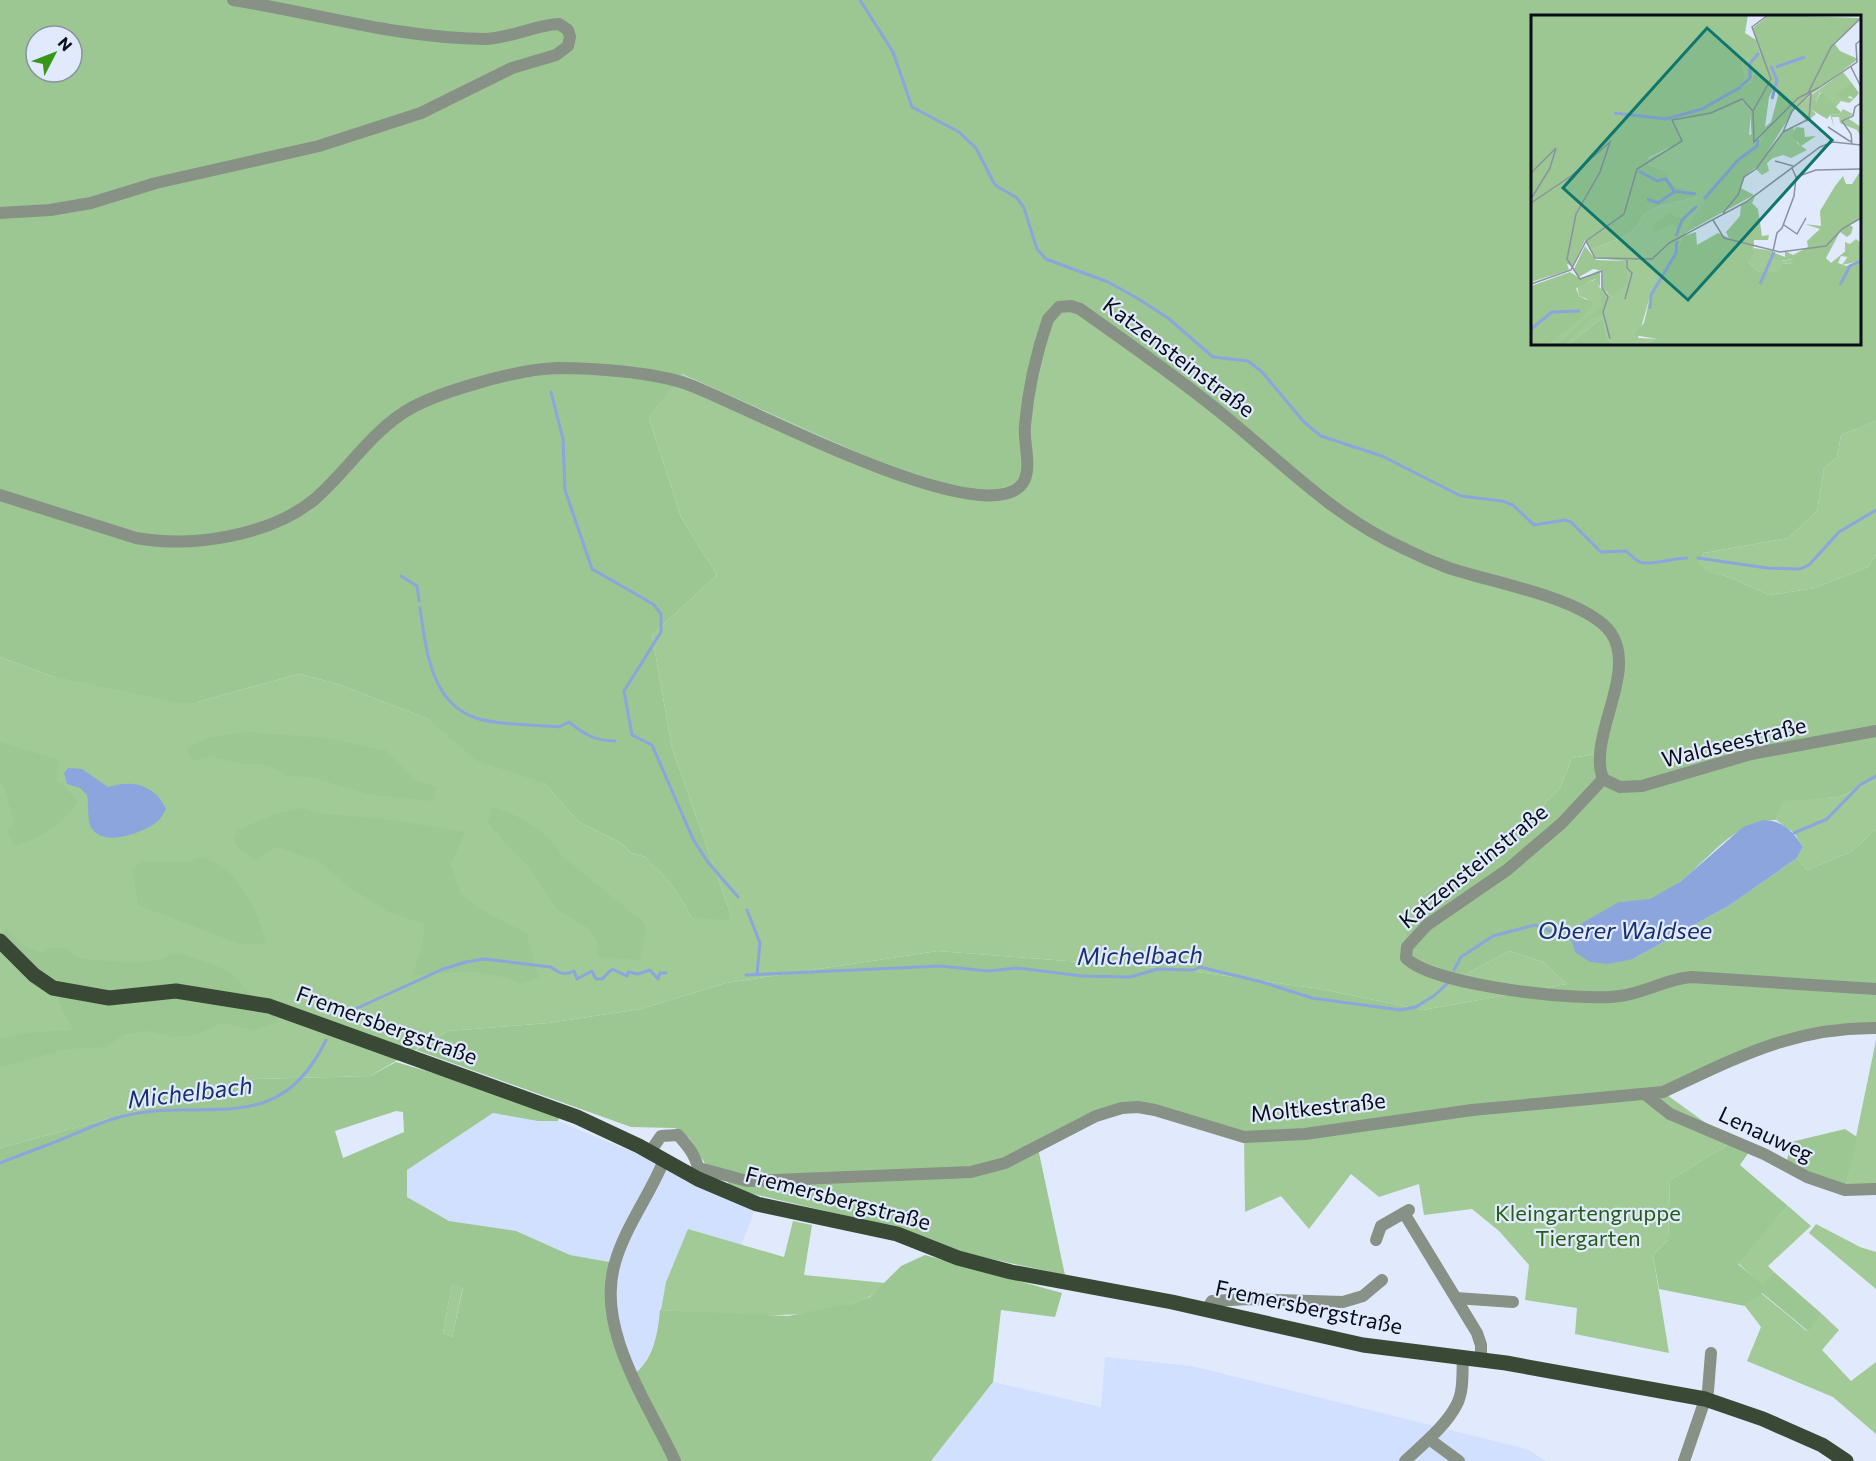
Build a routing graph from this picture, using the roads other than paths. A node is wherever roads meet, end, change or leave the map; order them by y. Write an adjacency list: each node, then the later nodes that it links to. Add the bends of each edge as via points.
1 (233, 0): 2 (street, via 429,36 485,39 559,24 570,37 568,46 556,55 512,68 421,113 319,146 156,183 92,202)
2 (0, 213)
3 (0, 495): 5 (street, Katzensteinstraße, via 136,538 188,542 232,536 274,522 314,499 401,413 477,384 556,368 655,376 686,384 860,461 963,494 1002,495 1019,488 1027,474 1025,420 1048,319 1059,307 1071,306 1199,395 1348,519 1448,568 1574,607 1606,628 1615,640 1618,658 1601,753)
4 (1876, 731): 5 (street, Waldseestraße, via 1751,754 1642,786 1620,787)
5 (1603, 779): 7 (street, Katzensteinstraße, via 1562,823 1507,870 1427,925 1407,947 1406,958 1453,980 1589,997 1622,996 1672,978 1691,977)
6 (0, 941): 10 (main road, Fremersbergstraße, via 53,988 109,998 176,991 259,1003 577,1118)
7 (1876, 989)
8 (1876, 1028): 9 (street, Moltkestraße, via 1829,1030 1767,1044 1663,1092)
9 (1646, 1095): 12 (street, Moltkestraße, via 1549,1101 1305,1134 1244,1137 1155,1110 1122,1108 1096,1116 1005,1163 970,1172 747,1181); 13 (street, Lenauweg, via 1670,1113 1808,1177 1845,1190)
10 (650, 1152): 11 (main road, Fremersbergstraße); 12 (street, via 661,1136 678,1135 687,1145)
11 (664, 1160): 12 (main road, Fremersbergstraße); 24 (street, via 615,1263 611,1304 615,1333 626,1362)
12 (698, 1174): 18 (main road, Fremersbergstraße, via 757,1204 897,1234 979,1264)
13 (1876, 1189)
14 (1376, 1240): 16 (street, via 1381,1226 1407,1211)
15 (1382, 1280): 18 (street, via 1363,1296 1343,1302 1249,1299 1212,1301)
16 (1456, 1298): 17 (street); 21 (street, via 1477,1333)
17 (1513, 1302)
18 (1207, 1309): 20 (main road, Fremersbergstraße, via 1363,1345)
19 (1711, 1353): 22 (street)
20 (1463, 1357): 21 (main road, Fremersbergstraße); 23 (street, via 1457,1405)
21 (1480, 1359): 22 (main road, Fremersbergstraße)
22 (1705, 1400): 27 (street); 28 (main road, Fremersbergstraße, via 1802,1436)
23 (1429, 1439): 25 (street); 26 (street)
24 (675, 1461)
25 (1405, 1461)
26 (1459, 1461)
27 (1684, 1461)
28 (1846, 1461)

